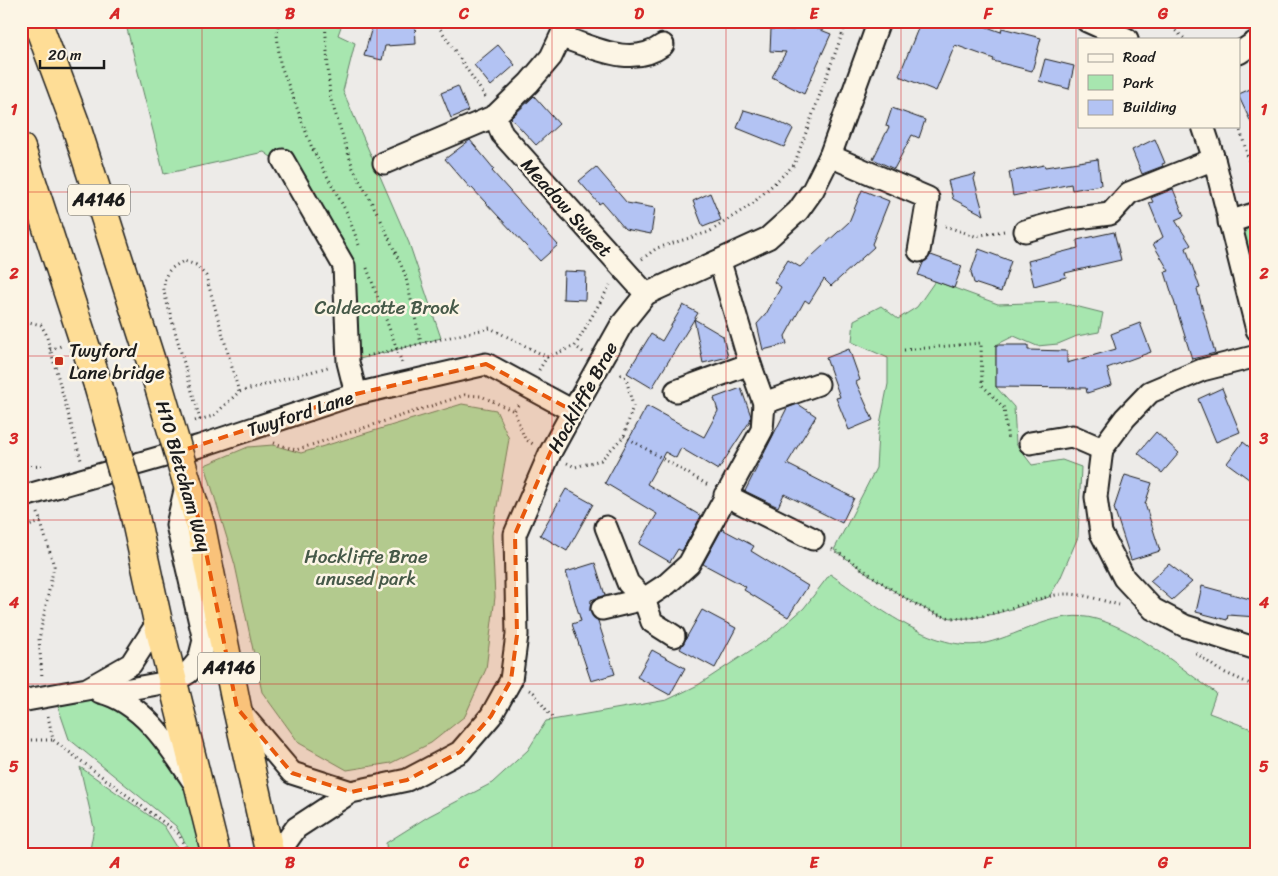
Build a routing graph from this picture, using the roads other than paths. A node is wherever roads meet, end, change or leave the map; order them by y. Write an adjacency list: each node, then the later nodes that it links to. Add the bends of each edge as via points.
1 (37, 21): 33 (highway, H10 Bletcham Way / A4146, bridge, via 75,123)
2 (880, 21): 13 (street, Hockliffe Brae)
3 (1087, 21): 4 (street)
4 (1108, 25): 6 (street)
5 (565, 29): 8 (street, via 627,57 653,52); 10 (street, via 551,57)
6 (1126, 38)
7 (1257, 41): 9 (street)
8 (663, 45)
9 (1240, 52)
10 (496, 116): 16 (street); 22 (street, Meadow Sweet, via 502,134)
11 (1204, 128): 14 (street)
12 (21, 148): 40 (highway, A4146, bridge, via 98,385 134,512)
13 (830, 156): 20 (street, via 928,198); 21 (street, Hockliffe Brae, via 798,211 768,238)
14 (1214, 159): 18 (street); 19 (street, via 1129,193 1110,214 1070,219)
15 (283, 160): 28 (street, via 344,266 348,362)
16 (384, 163)
17 (1257, 213): 18 (street)
18 (1230, 222): 23 (street)
19 (1024, 231)
20 (918, 251)
21 (720, 262): 22 (street, Hockliffe Brae); 25 (street)
22 (646, 294): 30 (street, Hockliffe Brae, via 622,324)
23 (1257, 330)
24 (1257, 356): 32 (street, via 1202,370 1150,392 1125,418)
25 (750, 364): 27 (street); 29 (street)
26 (818, 384): 29 (street)
27 (676, 391)
28 (356, 394): 30 (street, Twyford Lane, via 486,364); 35 (street, Twyford Lane, via 200,446)
29 (764, 403): 34 (street, via 762,430)
30 (574, 410): 47 (street, Hockliffe Brae, via 550,453 515,534 517,635 511,680 491,716 460,752 407,780)
31 (1030, 444): 32 (street, via 1072,436)
32 (1102, 450): 42 (street, via 1096,498 1101,533 1124,578 1153,609 1185,626)
33 (187, 482): 43 (street, via 177,525 204,640 200,660 188,673); 46 (highway, H10 Bletcham Way / A4146, via 201,527)
34 (725, 495): 37 (street); 38 (street, via 689,564)
35 (21, 497)
36 (606, 527): 38 (street, via 628,583)
37 (813, 539)
38 (644, 599): 39 (street); 41 (street, via 652,622)
39 (602, 610)
40 (158, 622): 43 (highway, A4146); 44 (street, via 131,664)
41 (674, 636)
42 (1257, 649)
43 (174, 681): 44 (street); 48 (highway, A4146)
44 (97, 691): 45 (street); 48 (street, via 132,709 162,736)
45 (21, 700)
46 (237, 708): 47 (street, Hockliffe Brae, via 292,773); 50 (highway, H10 Bletcham Way / A4146)
47 (352, 792): 51 (street, Hockliffe Brae, via 296,828)
48 (202, 794): 49 (highway, A4146)
49 (216, 855)
50 (270, 855)
51 (276, 855)

